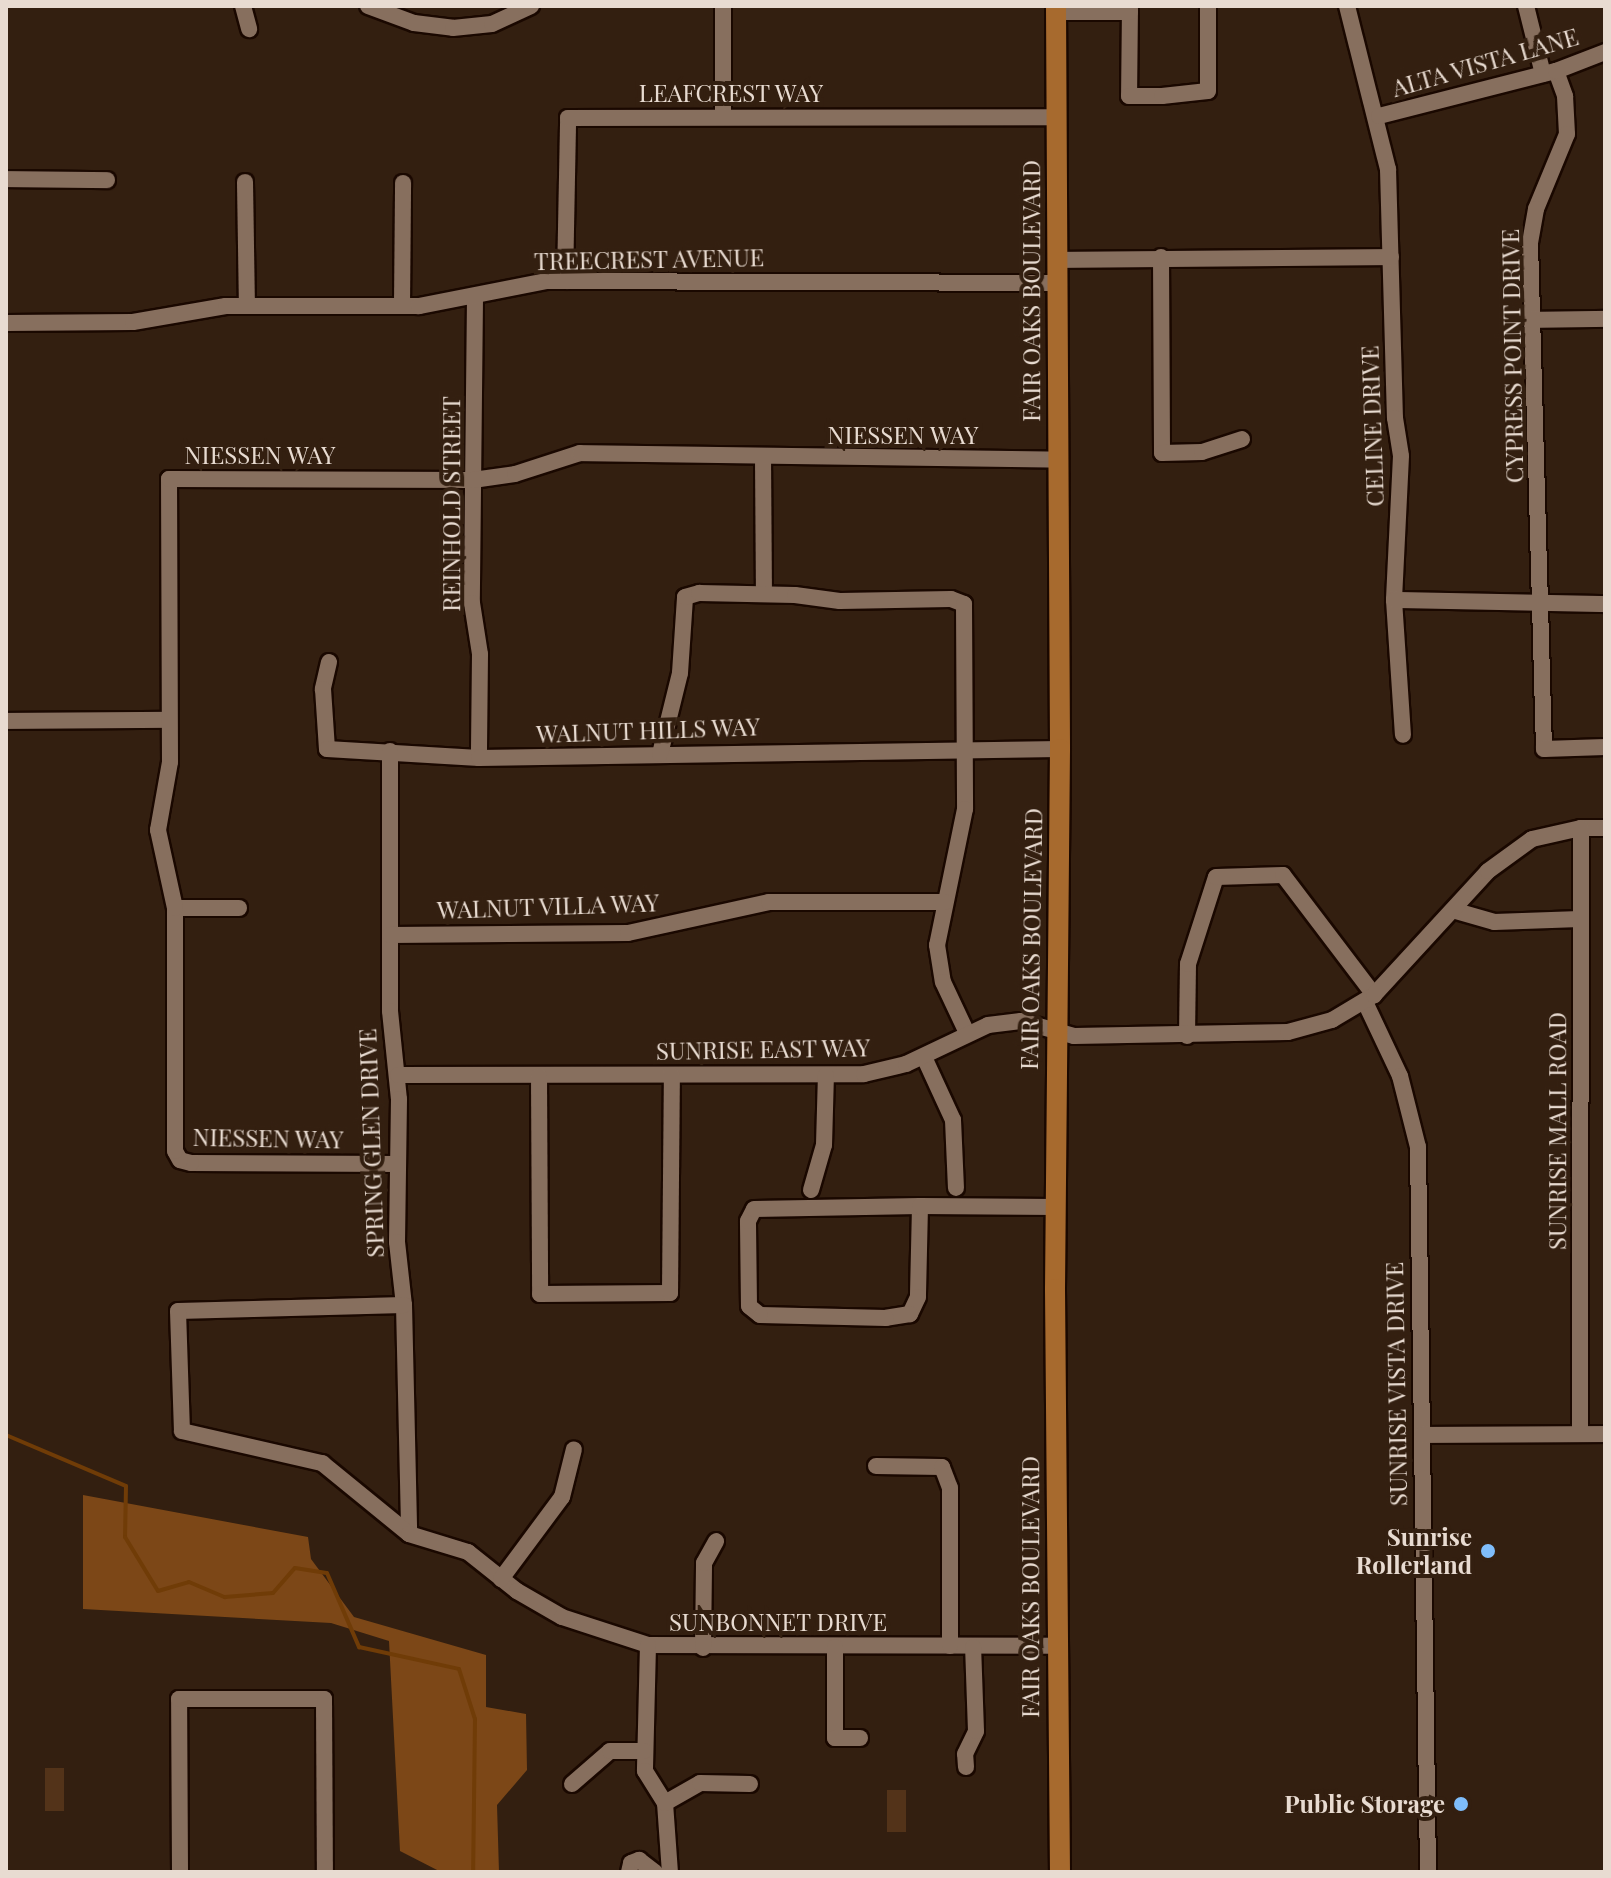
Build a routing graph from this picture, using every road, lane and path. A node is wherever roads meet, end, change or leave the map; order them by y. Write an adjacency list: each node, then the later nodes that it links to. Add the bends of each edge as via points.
1 (243, 6): 10 (street)
2 (368, 6): 3 (street, via 414,23 453,28 492,24)
3 (531, 6)
4 (723, 6): 13 (street)
5 (1208, 6): 9 (street, via 1208,91 1162,96 1129,96)
6 (1347, 6): 14 (street, CELINE DRIVE)
7 (1526, 6): 12 (street, CYPRESS POINT DRIVE)
8 (1056, 9): 9 (street); 15 (main road, FAIR OAKS BOULEVARD)
9 (1130, 9)
10 (249, 29)
11 (1605, 52): 12 (street, ALTA VISTA LANE)
12 (1549, 73): 14 (street, ALTA VISTA LANE); 29 (street, CYPRESS POINT DRIVE, via 1565,96 1567,134 1532,225)
13 (723, 116): 15 (street, LEAFCREST WAY); 23 (street, LEAFCREST WAY, via 568,118)
14 (1379, 116): 21 (street, CELINE DRIVE, via 1388,169)
15 (1056, 117): 22 (main road, FAIR OAKS BOULEVARD)
16 (6, 179): 17 (street)
17 (107, 180)
18 (245, 182): 26 (street)
19 (403, 183): 27 (street)
20 (1161, 257): 21 (street); 22 (street); 31 (street, via 1162,453 1202,452)
21 (1391, 257): 36 (street, CELINE DRIVE, via 1401,475)
22 (1057, 260): 24 (main road, FAIR OAKS BOULEVARD)
23 (565, 281): 24 (street, TREECREST AVENUE); 25 (street, TREECREST AVENUE, via 526,284)
24 (1057, 283): 33 (main road, FAIR OAKS BOULEVARD)
25 (475, 298): 27 (street, TREECREST AVENUE); 34 (street, REINHOLD STREET)
26 (247, 305): 27 (street, TREECREST AVENUE); 30 (street, TREECREST AVENUE, via 133,322)
27 (402, 306)
28 (1605, 319): 29 (street)
29 (1531, 320): 37 (street, CYPRESS POINT DRIVE, via 1532,401 1539,437)
30 (6, 323)
31 (1242, 439)
32 (763, 456): 33 (street, NIESSEN WAY); 34 (street, NIESSEN WAY, via 580,453 515,474); 35 (street)
33 (1058, 460): 44 (main road, FAIR OAKS BOULEVARD)
34 (473, 480): 40 (street, NIESSEN WAY, via 169,479); 48 (street, REINHOLD STREET)
35 (764, 594): 45 (street, via 964,604); 47 (street, via 685,597 680,673)
36 (1394, 600): 37 (street); 42 (street, CELINE DRIVE)
37 (1540, 601): 38 (street); 43 (street, CYPRESS POINT DRIVE, via 1544,749)
38 (1605, 604)
39 (329, 662): 46 (street, WALNUT HILLS WAY, via 323,689 327,749)
40 (168, 720): 41 (street); 52 (street, NIESSEN WAY, via 170,762 158,830)
41 (6, 721)
42 (1403, 735)
43 (1605, 747)
44 (1060, 749): 45 (street, WALNUT HILLS WAY); 58 (main road, FAIR OAKS BOULEVARD)
45 (963, 750): 47 (street, WALNUT HILLS WAY); 51 (street, via 963,837)
46 (390, 751): 48 (street, WALNUT HILLS WAY); 56 (street, SPRING GLEN DRIVE)
47 (660, 754): 48 (street, WALNUT HILLS WAY)
48 (479, 758)
49 (1581, 828): 50 (street, SUNRISE EAST WAY); 54 (street, SUNRISE EAST WAY, via 1532,839 1488,871); 55 (street, SUNRISE MALL ROAD)
50 (1605, 828)
51 (945, 902): 56 (street, WALNUT VILLA WAY, via 769,902 628,933); 59 (street, via 938,927 939,966)
52 (175, 908): 53 (street); 66 (street, NIESSEN WAY, via 175,1151 180,1160)
53 (239, 908)
54 (1456, 911): 55 (street, via 1494,922); 57 (street, SUNRISE EAST WAY)
55 (1580, 919): 72 (street, SUNRISE MALL ROAD)
56 (390, 935): 62 (street, SPRING GLEN DRIVE)
57 (1369, 998): 60 (street, SUNRISE EAST WAY, via 1332,1020 1288,1032); 60 (street, SUNRISE VISTA DRIVE, via 1283,875 1272,871 1216,877 1188,964); 74 (street, SUNRISE VISTA DRIVE, via 1400,1076 1418,1147)
58 (1054, 1030): 59 (street, SUNRISE EAST WAY, via 1021,1021); 60 (street, SUNRISE EAST WAY, via 1074,1036); 70 (main road, FAIR OAKS BOULEVARD)
59 (967, 1033): 61 (street, SUNRISE EAST WAY)
60 (1187, 1036)
61 (924, 1057): 64 (street, SUNRISE EAST WAY, via 885,1070); 67 (street, via 953,1120)
62 (398, 1075): 65 (street, SUNRISE EAST WAY); 66 (street, SPRING GLEN DRIVE)
63 (672, 1075): 64 (street, SUNRISE EAST WAY); 65 (street, SUNRISE EAST WAY); 65 (street, via 670,1293 540,1294)
64 (826, 1075): 68 (street, via 824,1145)
65 (539, 1076)
66 (398, 1164): 71 (street, SPRING GLEN DRIVE, via 397,1242)
67 (956, 1188)
68 (811, 1190)
69 (920, 1206): 69 (street, via 754,1209 748,1221 749,1306 760,1315 910,1314 918,1297); 70 (street)
70 (1056, 1207): 82 (main road, FAIR OAKS BOULEVARD)
71 (404, 1305): 77 (street, SPRING GLEN DRIVE); 77 (street, SUNBONNET DRIVE, via 178,1311 182,1431 322,1463)
72 (1580, 1434): 73 (street); 74 (street)
73 (1605, 1434)
74 (1422, 1435): 98 (street, SUNRISE VISTA DRIVE)
75 (574, 1449): 79 (street, via 562,1497)
76 (876, 1466): 81 (street, via 942,1467 950,1488)
77 (409, 1534): 79 (street, SUNBONNET DRIVE, via 458,1547)
78 (716, 1541): 85 (street, via 704,1563)
79 (501, 1579): 80 (street, SUNBONNET DRIVE, via 562,1617)
80 (648, 1645): 85 (street, SUNBONNET DRIVE); 87 (street)
81 (950, 1646): 83 (street, SUNBONNET DRIVE); 84 (street, SUNBONNET DRIVE)
82 (1058, 1646): 84 (street, SUNBONNET DRIVE); 97 (main road, FAIR OAKS BOULEVARD)
83 (835, 1647): 85 (street, SUNBONNET DRIVE); 86 (street, via 835,1738)
84 (973, 1647): 88 (street, via 976,1731 965,1754)
85 (703, 1648)
86 (860, 1738)
87 (644, 1751): 89 (street, via 610,1751); 91 (street, via 645,1771)
88 (966, 1767)
89 (572, 1784)
90 (750, 1784): 91 (street, via 700,1783)
91 (665, 1803): 96 (street)
92 (180, 1872): 93 (street, via 179,1699 324,1699)
93 (325, 1872)
94 (629, 1872): 95 (street, via 631,1863 639,1860)
95 (655, 1872)
96 (670, 1872)
97 (1060, 1872)
98 (1428, 1872)

